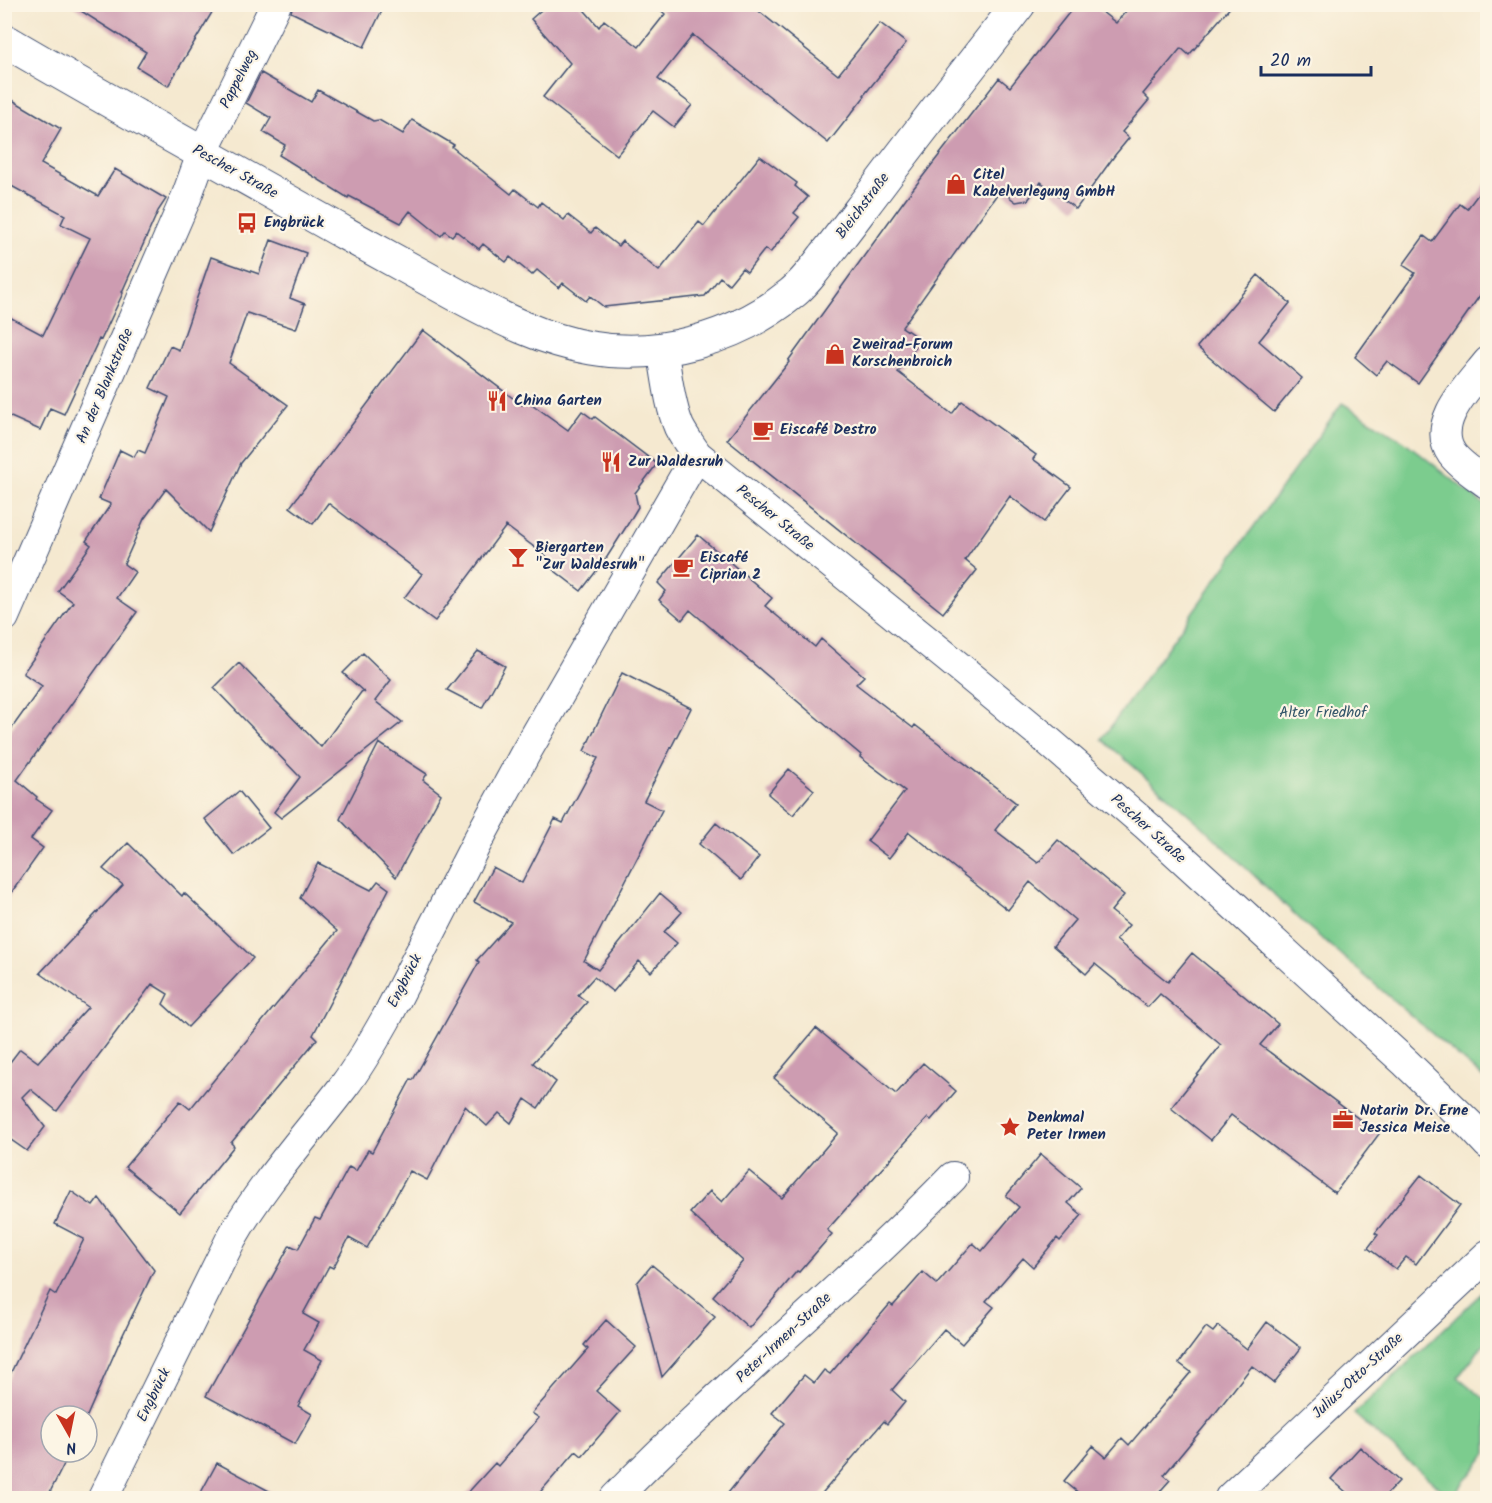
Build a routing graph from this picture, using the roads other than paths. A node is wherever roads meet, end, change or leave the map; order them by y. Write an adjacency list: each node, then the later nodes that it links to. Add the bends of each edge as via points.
1 (276, 4): 4 (street, Pappelweg)
2 (1019, 4): 5 (main road, Bleichstraße, via 798,288 745,324)
3 (4, 40): 4 (main road, Pescher Straße)
4 (202, 154): 5 (main road, Pescher Straße, via 517,326 589,348); 9 (street, An der Blankstraße)
5 (662, 349): 7 (street, Pescher Straße, via 680,428)
6 (1488, 362): 8 (street, via 1454,408 1445,433 1452,454)
7 (697, 455): 10 (street, Pescher Straße, via 1039,733 1147,826 1406,1063); 13 (street, Engbrück, via 525,754 372,1043 241,1221)
8 (1488, 484)
9 (4, 617)
10 (1488, 1144)
11 (953, 1177): 14 (street, Peter-Irmen-Straße, via 907,1225)
12 (1488, 1255): 15 (street, Julius-Otto-Straße)
13 (103, 1498)
14 (615, 1498)
15 (1230, 1498)

